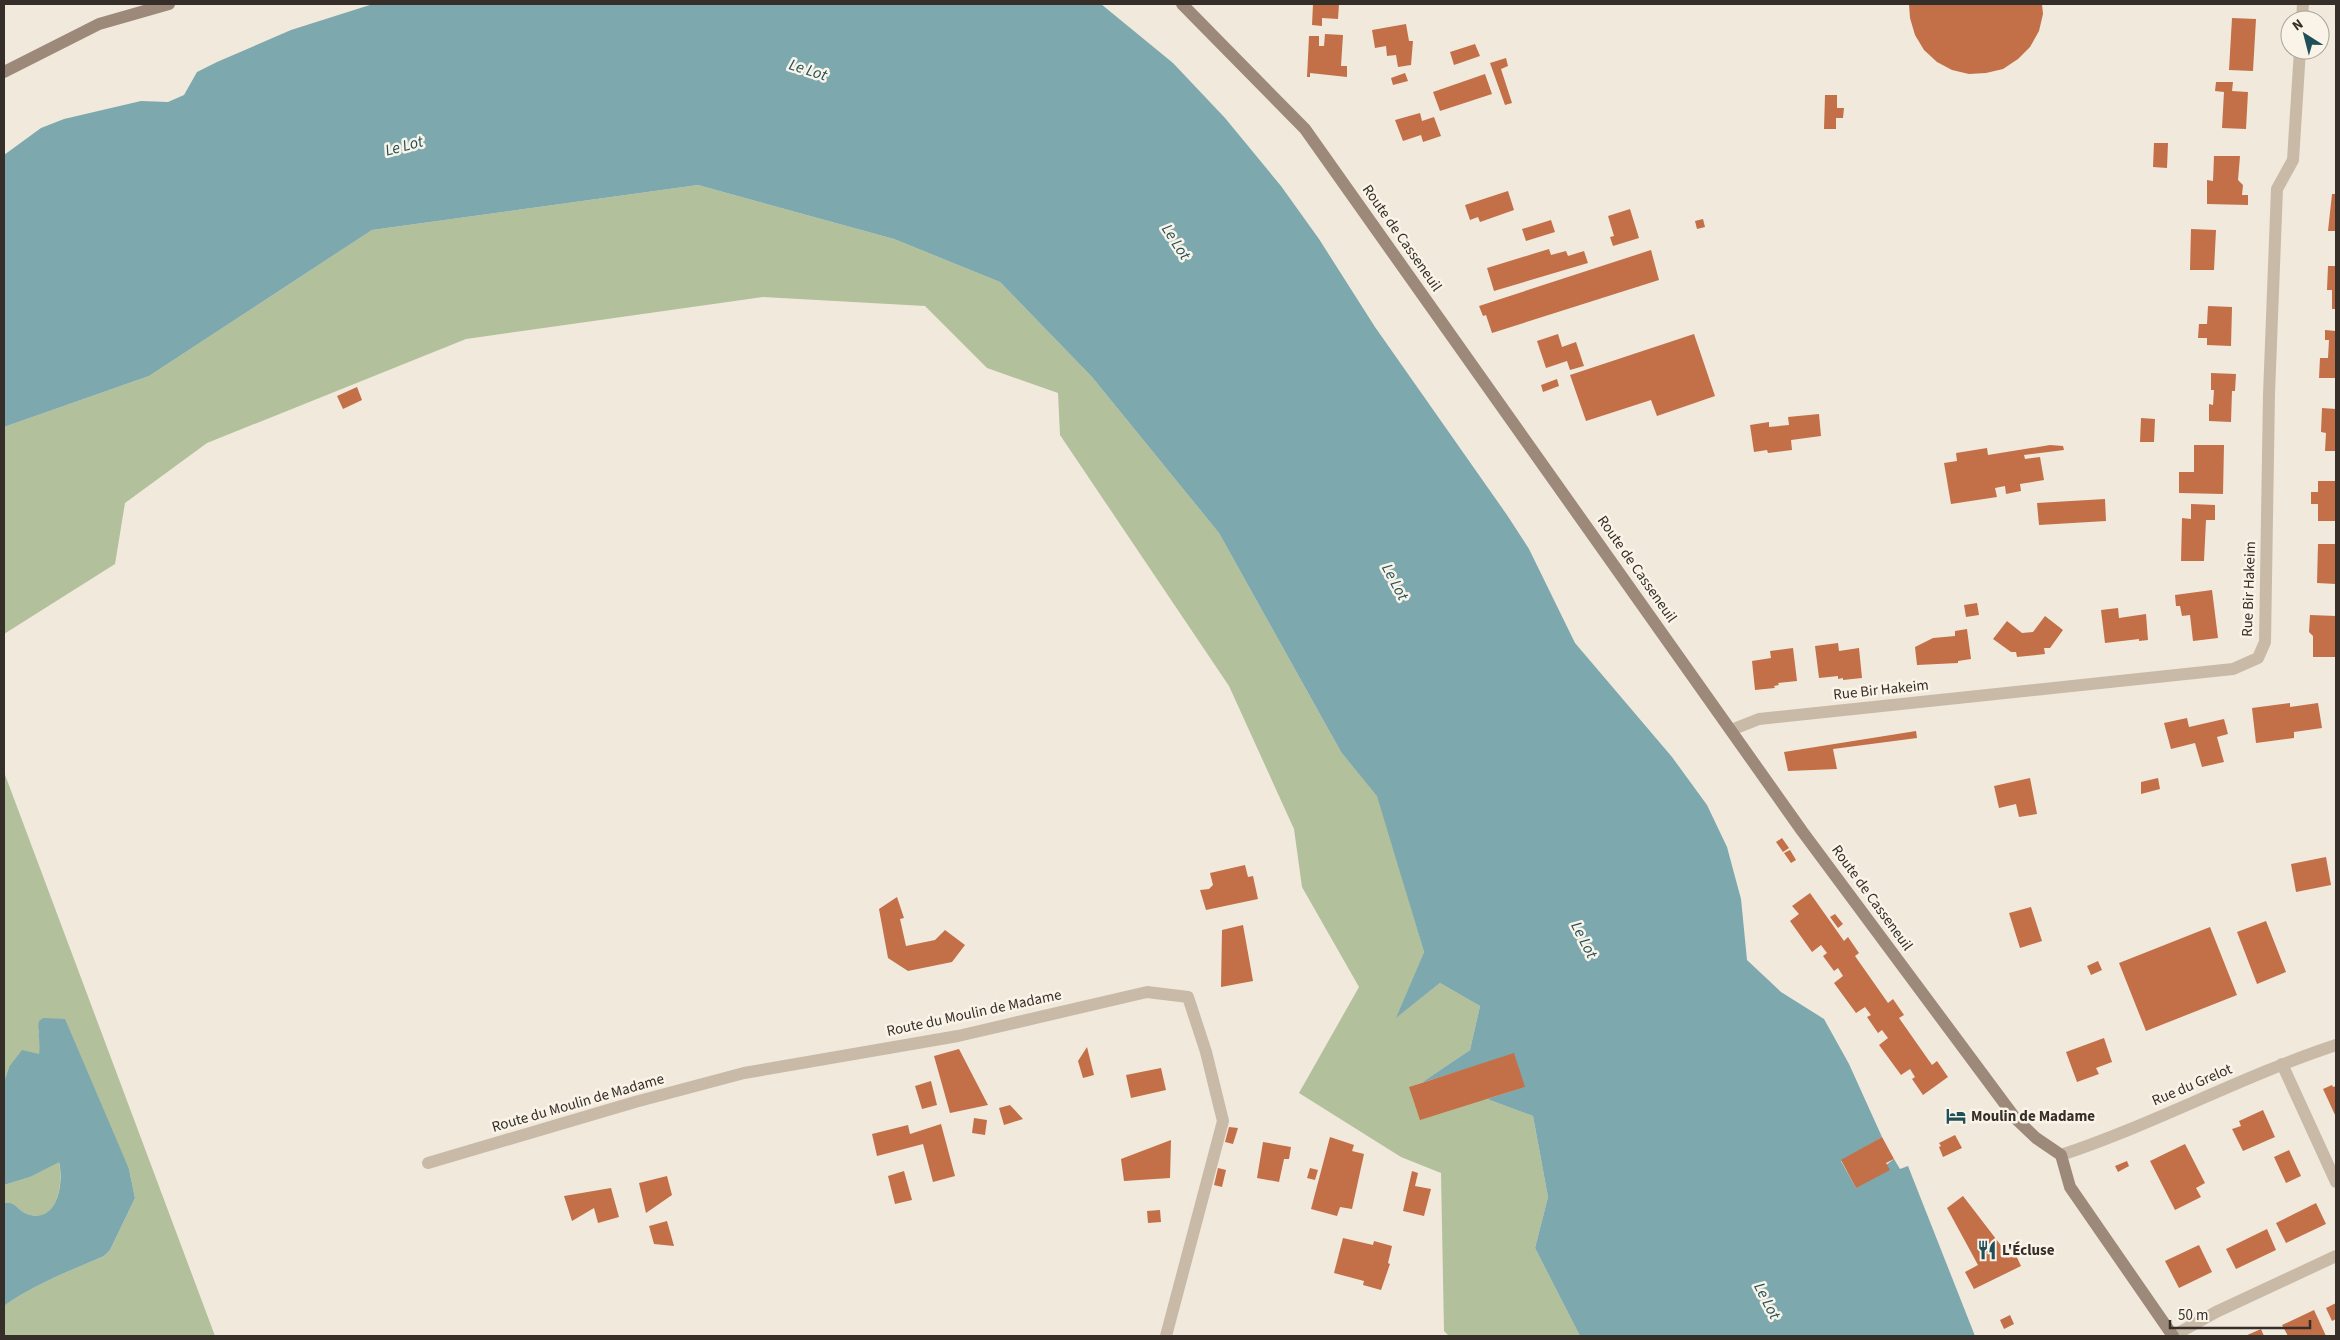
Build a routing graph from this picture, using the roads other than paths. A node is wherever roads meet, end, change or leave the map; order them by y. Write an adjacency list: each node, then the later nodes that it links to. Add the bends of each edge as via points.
1 (169, 4): 4 (main road, via 99,24)
2 (1182, 4): 5 (main road, Route de Casseneuil, via 1305,129)
3 (2299, 60): 5 (street, Rue Bir Hakeim, via 2293,160 2277,189 2265,642 2258,658 2233,670 1758,719)
4 (4, 72)
5 (1731, 730): 8 (main road, Route de Casseneuil, via 2016,1119)
6 (2336, 1045): 7 (street, Rue du Grelot)
7 (2282, 1064): 8 (street, Rue du Grelot, via 2096,1144); 10 (street)
8 (2061, 1155): 13 (main road, via 2070,1187)
9 (428, 1163): 12 (street, Route du Moulin de Madame, via 744,1073 958,1036 1147,992 1188,997 1223,1121)
10 (2336, 1182)
11 (2336, 1256): 13 (street, via 2216,1312)
12 (1166, 1336)
13 (2173, 1336)

